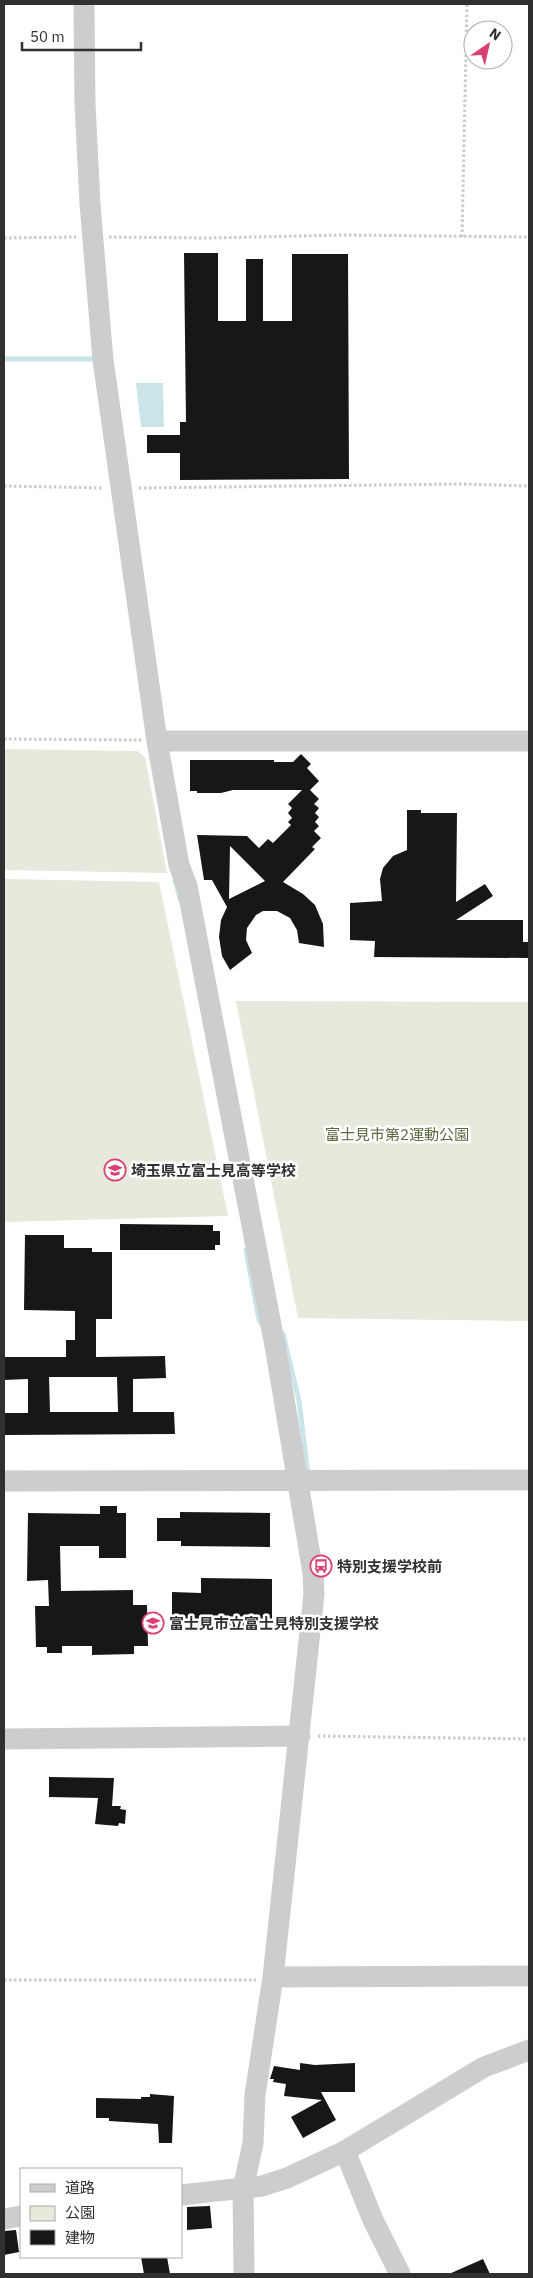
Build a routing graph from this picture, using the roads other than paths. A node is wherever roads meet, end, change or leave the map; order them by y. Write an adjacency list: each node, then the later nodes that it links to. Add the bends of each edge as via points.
1 (84, 4): 2 (street, via 85,104 103,360)
2 (157, 740): 3 (street); 5 (street, via 274,1342)
3 (529, 741)
4 (529, 1480): 5 (street)
5 (297, 1481): 6 (street); 7 (street, via 314,1594)
6 (4, 1482)
7 (300, 1736): 8 (street); 10 (street)
8 (4, 1739)
9 (529, 1976): 10 (street)
10 (273, 1978): 13 (street, via 255,2095 253,2143)
11 (529, 2050): 12 (street, via 484,2067)
12 (345, 2151): 13 (street, via 287,2178); 18 (street, via 373,2220)
13 (243, 2189): 14 (street); 17 (street)
14 (182, 2196)
15 (20, 2216): 16 (street)
16 (4, 2219)
17 (244, 2274)
18 (400, 2274)

